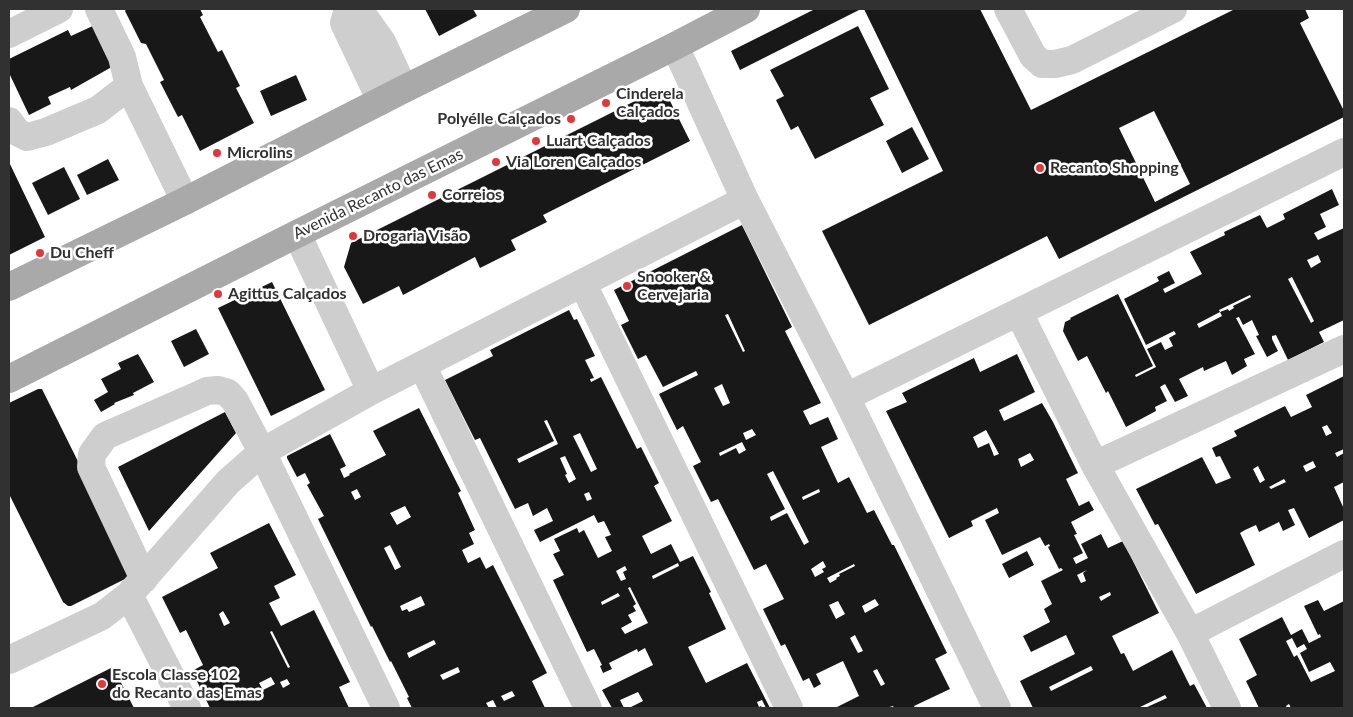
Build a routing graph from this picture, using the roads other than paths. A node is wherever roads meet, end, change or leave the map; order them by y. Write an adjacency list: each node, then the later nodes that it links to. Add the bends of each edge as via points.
1 (59, 9): 9 (street)
2 (99, 9): 11 (street, via 122,57)
3 (348, 9): 13 (street, via 344,23)
4 (353, 9): 12 (street, via 362,14 382,42)
5 (566, 9): 12 (main road)
6 (746, 9): 10 (main road, Avenida Recanto das Emas)
7 (1008, 9): 8 (street, via 1033,56 1042,64 1055,64 1072,60)
8 (1173, 9)
9 (9, 34)
10 (675, 46): 16 (street); 18 (main road, Avenida Recanto das Emas)
11 (129, 86): 14 (street, via 98,110 46,132 27,137 17,132); 17 (street)
12 (404, 89): 13 (main road)
13 (381, 101): 17 (main road)
14 (9, 120)
15 (1344, 152): 21 (street)
16 (745, 200): 19 (street); 26 (street)
17 (185, 201): 20 (main road)
18 (297, 234): 24 (main road, Avenida Recanto das Emas); 25 (street)
19 (583, 284): 23 (street); 36 (street)
20 (9, 287)
21 (1019, 313): 26 (street); 28 (street)
22 (1344, 349): 28 (street)
23 (422, 365): 25 (street); 35 (street)
24 (9, 379)
25 (371, 391): 27 (street)
26 (846, 397): 37 (street)
27 (262, 452): 30 (street, via 228,482); 30 (street, via 234,401 228,393 218,390 202,393 105,436 92,454 91,467); 34 (street)
28 (1096, 465): 31 (street)
29 (1344, 554): 31 (street)
30 (136, 587): 32 (street, via 102,616); 33 (street)
31 (1190, 633): 38 (street)
32 (9, 660)
33 (186, 708)
34 (386, 708)
35 (588, 708)
36 (789, 708)
37 (997, 708)
38 (1227, 708)

